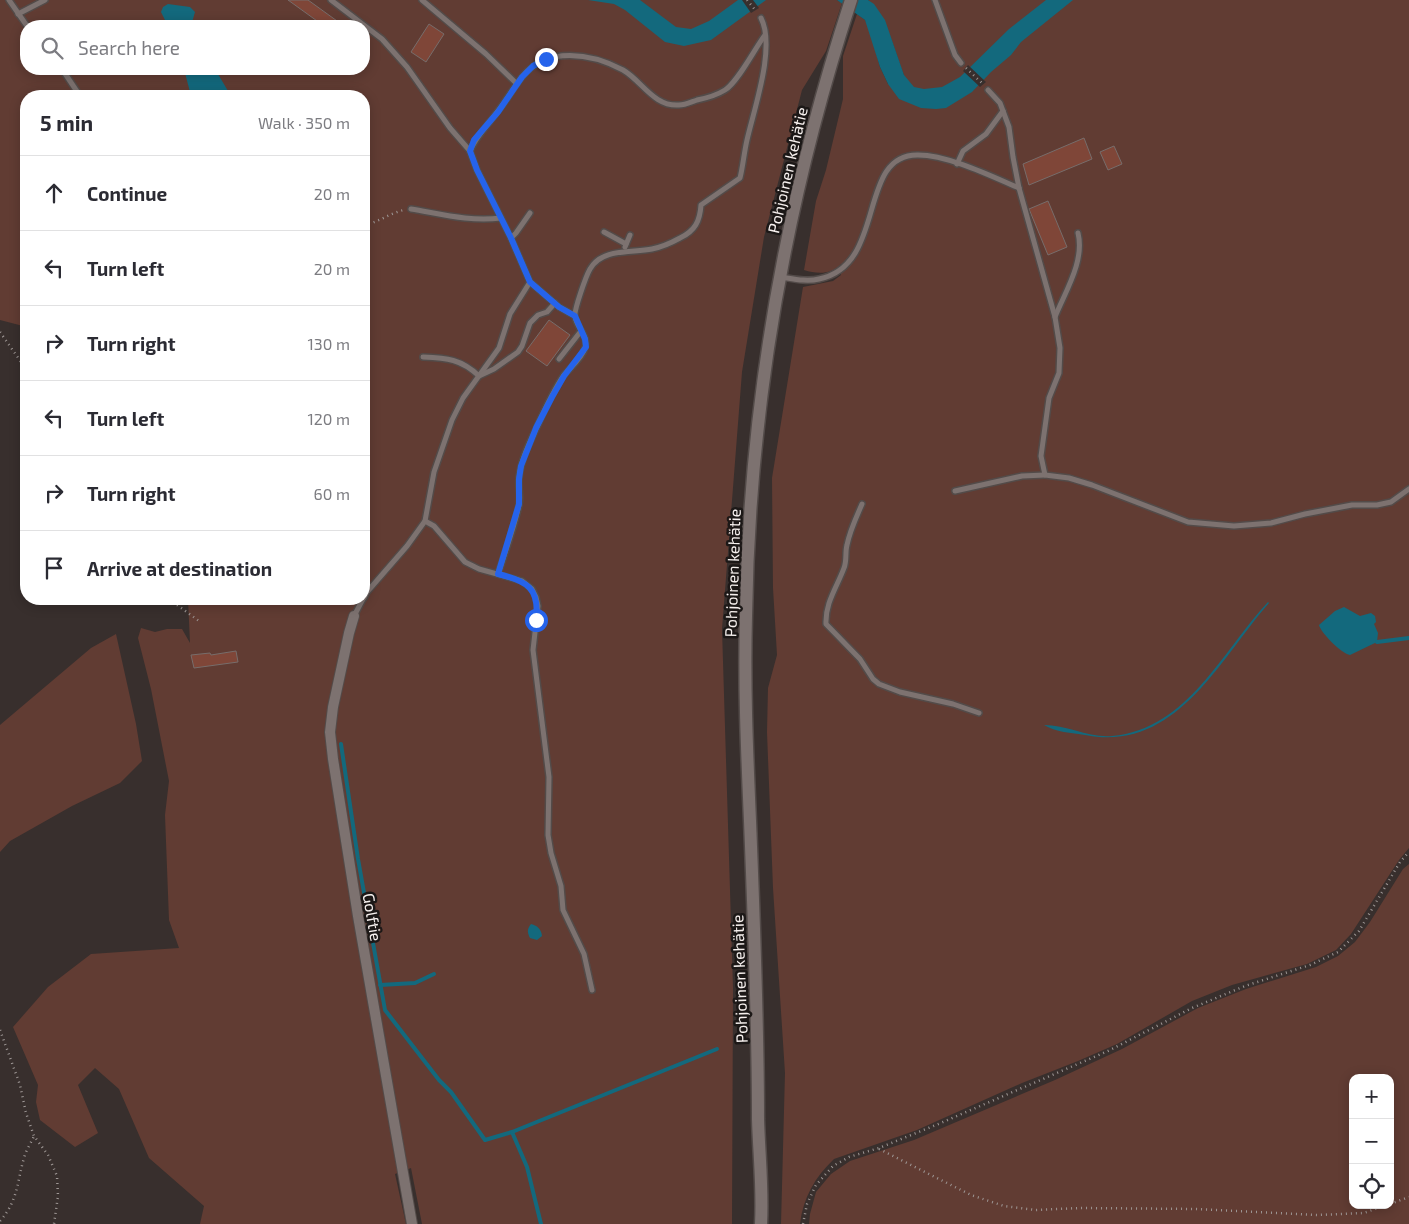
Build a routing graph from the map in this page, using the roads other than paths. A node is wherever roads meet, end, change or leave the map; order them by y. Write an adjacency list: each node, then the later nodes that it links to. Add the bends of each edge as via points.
1 (9, 0): 7 (lane)
2 (45, 0): 7 (lane)
3 (330, 0): 10 (lane)
4 (422, 0): 15 (lane)
5 (851, 0): 31 (main road, Pohjoinen kehätie, via 802,172)
6 (934, 0): 13 (lane)
7 (18, 14): 9 (lane)
8 (761, 18): 12 (lane)
9 (22, 20)
10 (357, 20)
11 (370, 30): 19 (lane, via 407,67)
12 (765, 34): 15 (lane, via 727,89 680,105 660,101 622,70 574,54 546,59 533,66); 30 (lane, via 766,54 740,178 701,205 695,228 684,236 652,249)
13 (961, 63)
14 (66, 75): 16 (lane)
15 (517, 84): 19 (lane, via 474,140)
16 (76, 90)
17 (988, 90): 18 (lane, via 1000,103)
18 (1003, 112): 20 (lane, via 986,134 964,151); 21 (lane, via 1009,127)
19 (470, 151): 24 (lane)
20 (957, 164): 21 (lane); 31 (lane, via 915,154 895,161 879,184 865,234 848,265 819,279)
21 (1019, 188): 35 (lane)
22 (411, 208): 24 (lane, via 483,220)
23 (530, 213): 28 (lane)
24 (501, 218): 28 (lane)
25 (604, 232): 29 (lane)
26 (1078, 233): 35 (lane, via 1078,260)
27 (630, 235): 29 (lane)
28 (511, 238): 32 (lane)
29 (626, 244): 30 (lane)
30 (623, 252): 34 (lane, via 597,260 590,269)
31 (780, 276): 51 (main road, Pohjoinen kehätie, via 756,438 746,615)
32 (530, 282): 33 (lane); 39 (lane, via 510,314 499,348)
33 (555, 303): 34 (lane); 39 (lane, via 530,323 518,352)
34 (575, 316): 36 (lane)
35 (1055, 317): 40 (lane, via 1060,348 1059,373 1049,398 1041,456)
36 (581, 331): 38 (lane); 45 (lane, via 586,347 552,397 521,466 519,504)
37 (423, 357): 39 (lane, via 461,362)
38 (559, 359)
39 (479, 376): 44 (lane, via 452,420 434,472)
40 (1045, 475): 41 (lane, via 1092,485 1188,522 1234,526 1271,523 1352,505 1377,505 1391,502); 42 (lane, via 1022,476)
41 (1409, 489)
42 (955, 491)
43 (862, 504): 49 (lane, via 851,530 845,566 833,592 826,624 880,684)
44 (425, 521): 45 (lane, via 434,526 465,562); 46 (lane)
45 (498, 574): 50 (lane, via 522,581 536,597 538,606 533,650 549,777 548,835 561,886 563,910 584,954)
46 (370, 589)
47 (360, 605): 48 (lane)
48 (354, 616): 52 (street, Golftie, via 330,732 358,916)
49 (979, 713)
50 (592, 990)
51 (759, 1159): 53 (main road, Pohjoinen kehätie); 54 (main road, Pohjoinen kehätie)
52 (412, 1224)
53 (753, 1224)
54 (761, 1224)

